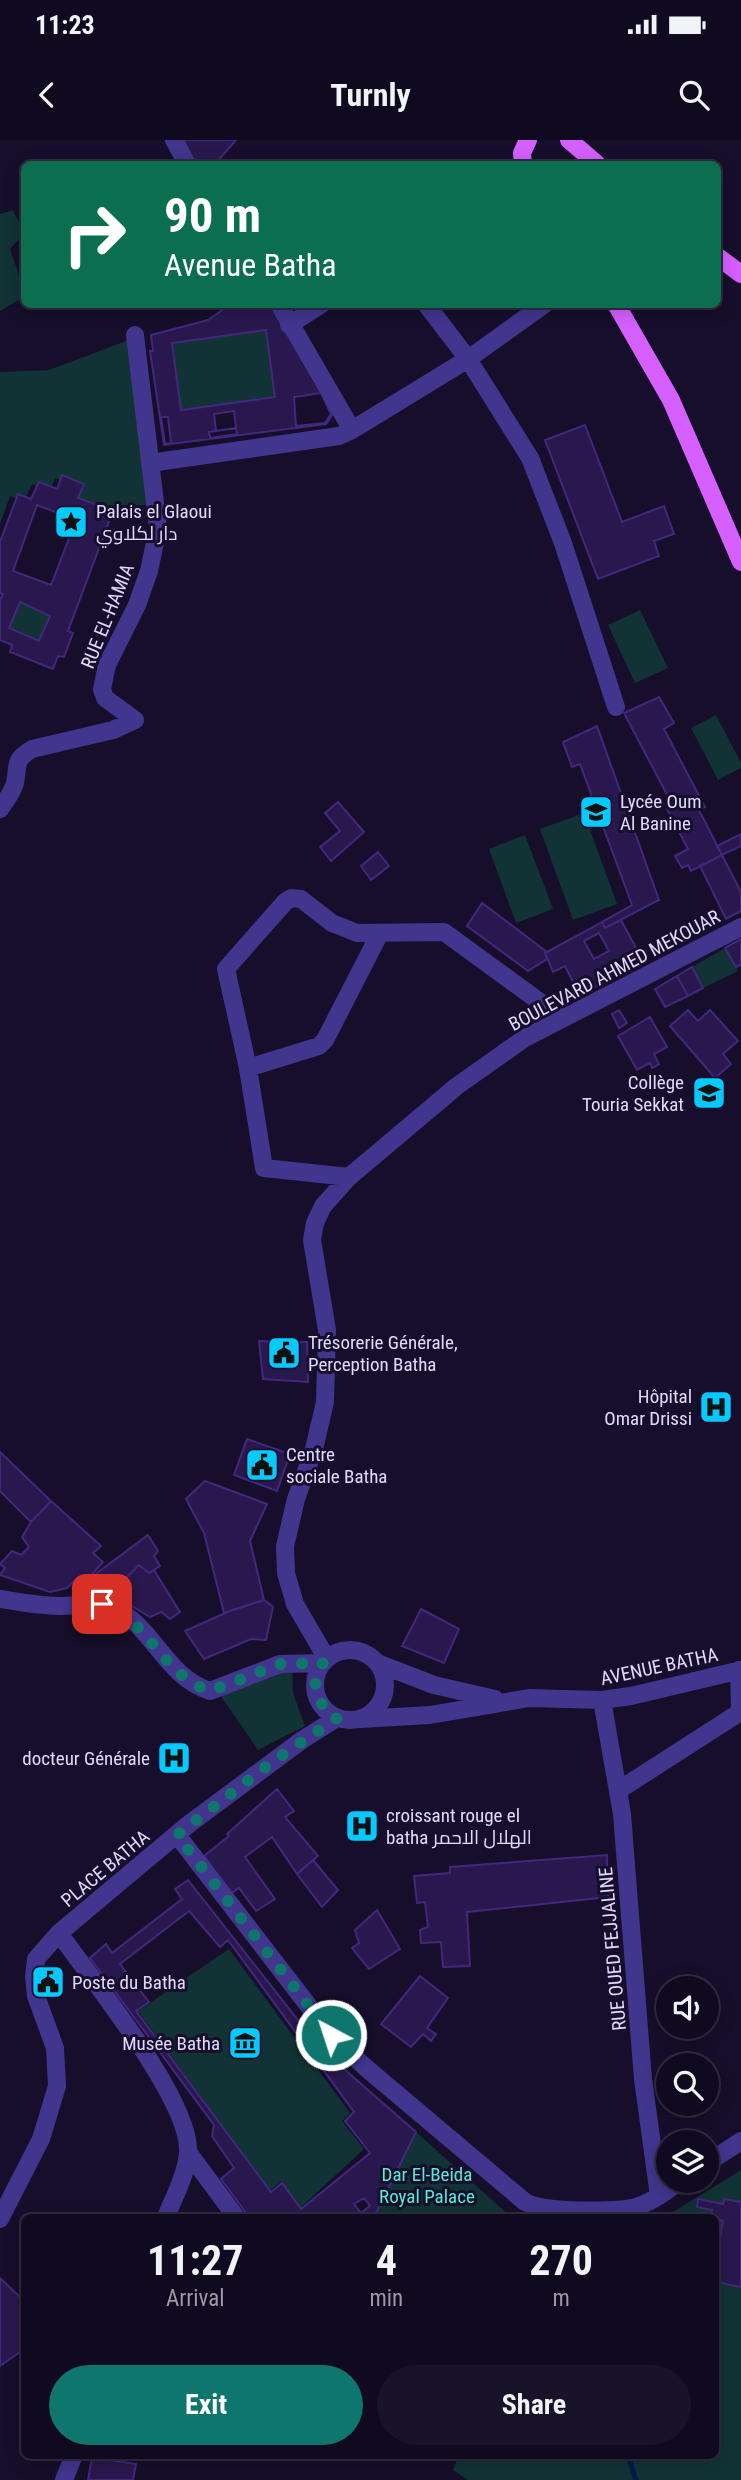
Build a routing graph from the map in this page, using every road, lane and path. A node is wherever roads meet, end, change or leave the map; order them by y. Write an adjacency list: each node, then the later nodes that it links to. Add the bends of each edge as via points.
1 (174, 140): 4 (street)
2 (569, 140): 6 (main road)
3 (523, 142): 5 (main road)
4 (185, 161)
5 (523, 161)
6 (594, 161)
7 (721, 259): 8 (main road)
8 (741, 274)
9 (281, 308): 14 (street)
10 (315, 308): 14 (street)
11 (429, 308): 16 (street)
12 (539, 308): 16 (street)
13 (618, 308): 19 (main road, via 671,400)
14 (289, 325): 17 (street)
15 (135, 335): 18 (street, RUE EL-HAMIA)
16 (468, 359): 17 (street); 20 (street, via 530,458)
17 (352, 430): 18 (street, via 339,436)
18 (150, 463): 21 (street, RUE EL-HAMIA, via 158,528 149,571 107,665 102,689 105,698 135,720 22,755 15,784)
19 (741, 562)
20 (616, 707)
21 (0, 809)
22 (741, 927): 24 (street, BOULEVARD AHMED MEKOUAR)
23 (379, 935): 24 (street, via 444,932); 25 (street, via 325,1040 319,1046); 25 (street, via 345,930 301,899 285,902 226,969)
24 (562, 1018): 26 (street, BOULEVARD AHMED MEKOUAR, via 457,1086)
25 (248, 1068): 26 (street, via 264,1168)
26 (349, 1177): 28 (street, BOULEVARD AHMED MEKOUAR, via 323,1206 313,1233 327,1330 325,1402 285,1546 286,1573 295,1604)
27 (0, 1599): 28 (street, via 112,1607 141,1629 182,1677 210,1691 280,1664)
28 (325, 1661): 29 (street, via 353,1650); 33 (street, via 316,1679 317,1697)
29 (377, 1662): 31 (street, AVENUE BATHA, via 434,1685); 34 (street, via 385,1681 384,1695 377,1707)
30 (740, 1670): 32 (street, AVENUE BATHA); 35 (street, via 737,1714)
31 (502, 1700): 32 (street, AVENUE BATHA); 34 (street, AVENUE BATHA, via 430,1715)
32 (602, 1700): 35 (street, RUE OUED FEJJALINE)
33 (337, 1718): 34 (street); 36 (street)
34 (360, 1719)
35 (619, 1790): 42 (street, RUE OUED FEJJALINE, via 643,2079)
36 (177, 1835): 37 (street, PLACE BATHA); 42 (street, via 331,2035 519,2197 546,2209 615,2210 633,2208)
37 (59, 1933): 39 (street, via 161,2077 179,2110); 45 (street, PLACE BATHA, via 36,1959 34,1976 36,1996 55,2048 57,2085 41,2139)
38 (741, 2141): 40 (street)
39 (188, 2152): 43 (street); 44 (street)
40 (719, 2156)
41 (663, 2193): 42 (street)
42 (659, 2196)
43 (167, 2214)
44 (234, 2214)
45 (0, 2219)
46 (73, 2459): 47 (street)
47 (65, 2480)

